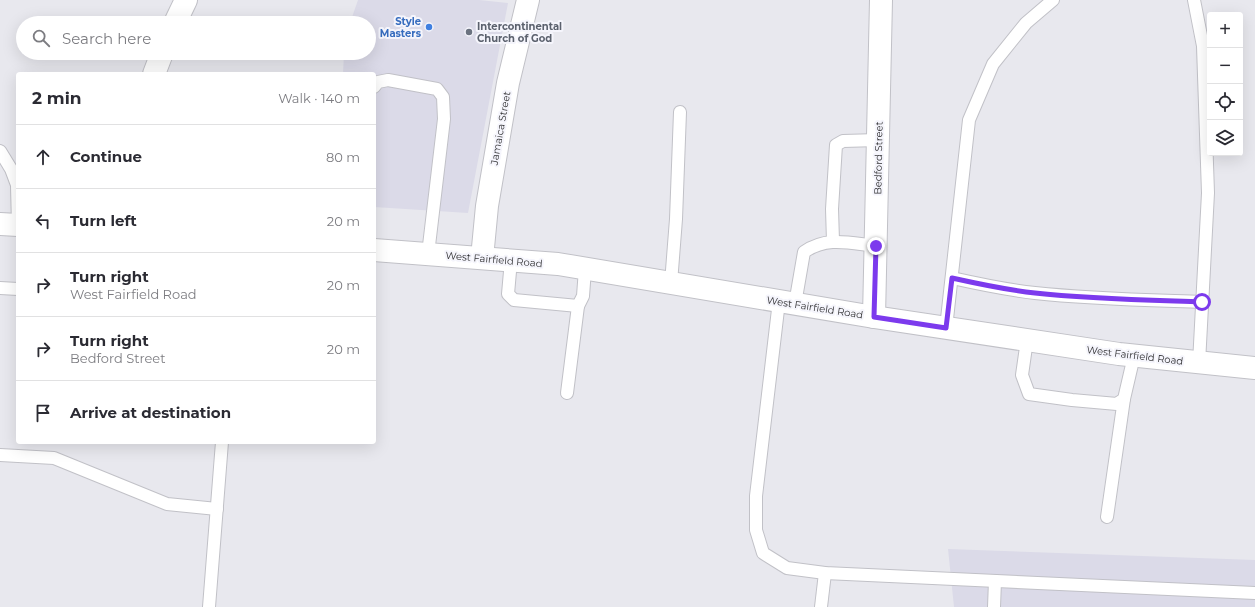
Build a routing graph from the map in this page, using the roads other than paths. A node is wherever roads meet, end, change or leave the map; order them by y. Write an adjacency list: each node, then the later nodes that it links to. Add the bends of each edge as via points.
1 (186, 0): 6 (main road)
2 (528, 0): 20 (main road, Jamaica Street, via 507,90 487,206)
3 (881, 0): 11 (main road, Bedford Street)
4 (1053, 0): 23 (lane, via 1026,23 993,64 969,120)
5 (1194, 0): 28 (lane, via 1203,46 1208,185)
6 (178, 16)
7 (159, 60): 8 (main road)
8 (155, 72)
9 (376, 84): 19 (lane, via 388,80 437,88 443,97 444,119)
10 (680, 112): 24 (lane)
11 (878, 140): 16 (lane, via 843,141 836,145 832,208); 17 (main road, Bedford Street)
12 (0, 151): 13 (lane, via 11,168)
13 (16, 182)
14 (0, 224): 15 (main road)
15 (16, 225)
16 (833, 241): 17 (lane); 27 (lane, via 813,246 804,252)
17 (876, 246): 30 (main road, Bedford Street)
18 (376, 250): 19 (main road, West Fairfield Road)
19 (428, 254): 20 (main road, West Fairfield Road)
20 (482, 258): 21 (main road, West Fairfield Road)
21 (511, 260): 22 (main road, West Fairfield Road); 29 (lane, via 508,294 514,300)
22 (585, 269): 24 (main road, West Fairfield Road); 29 (lane, via 583,296)
23 (952, 278): 28 (lane, via 1034,293); 31 (lane)
24 (671, 283): 27 (main road, West Fairfield Road)
25 (0, 288): 26 (lane)
26 (16, 289)
27 (787, 302): 30 (main road, West Fairfield Road); 42 (lane, via 756,496 756,530 763,552 787,568)
28 (1202, 302): 34 (lane)
29 (578, 306): 36 (lane)
30 (874, 317): 31 (main road, West Fairfield Road)
31 (946, 328): 32 (main road, West Fairfield Road)
32 (1027, 340): 33 (main road, West Fairfield Road); 37 (lane, via 1022,375 1029,394 1117,404)
33 (1134, 356): 34 (main road, West Fairfield Road); 37 (lane)
34 (1199, 363): 35 (main road, West Fairfield Road)
35 (1255, 368)
36 (567, 393)
37 (1124, 399): 41 (lane)
38 (222, 444): 40 (lane)
39 (0, 455): 40 (lane, via 54,458 167,504)
40 (217, 509): 45 (lane)
41 (1107, 517)
42 (825, 573): 43 (lane); 46 (lane)
43 (995, 581): 44 (lane); 47 (lane)
44 (1255, 593)
45 (209, 607)
46 (821, 607)
47 (994, 607)

